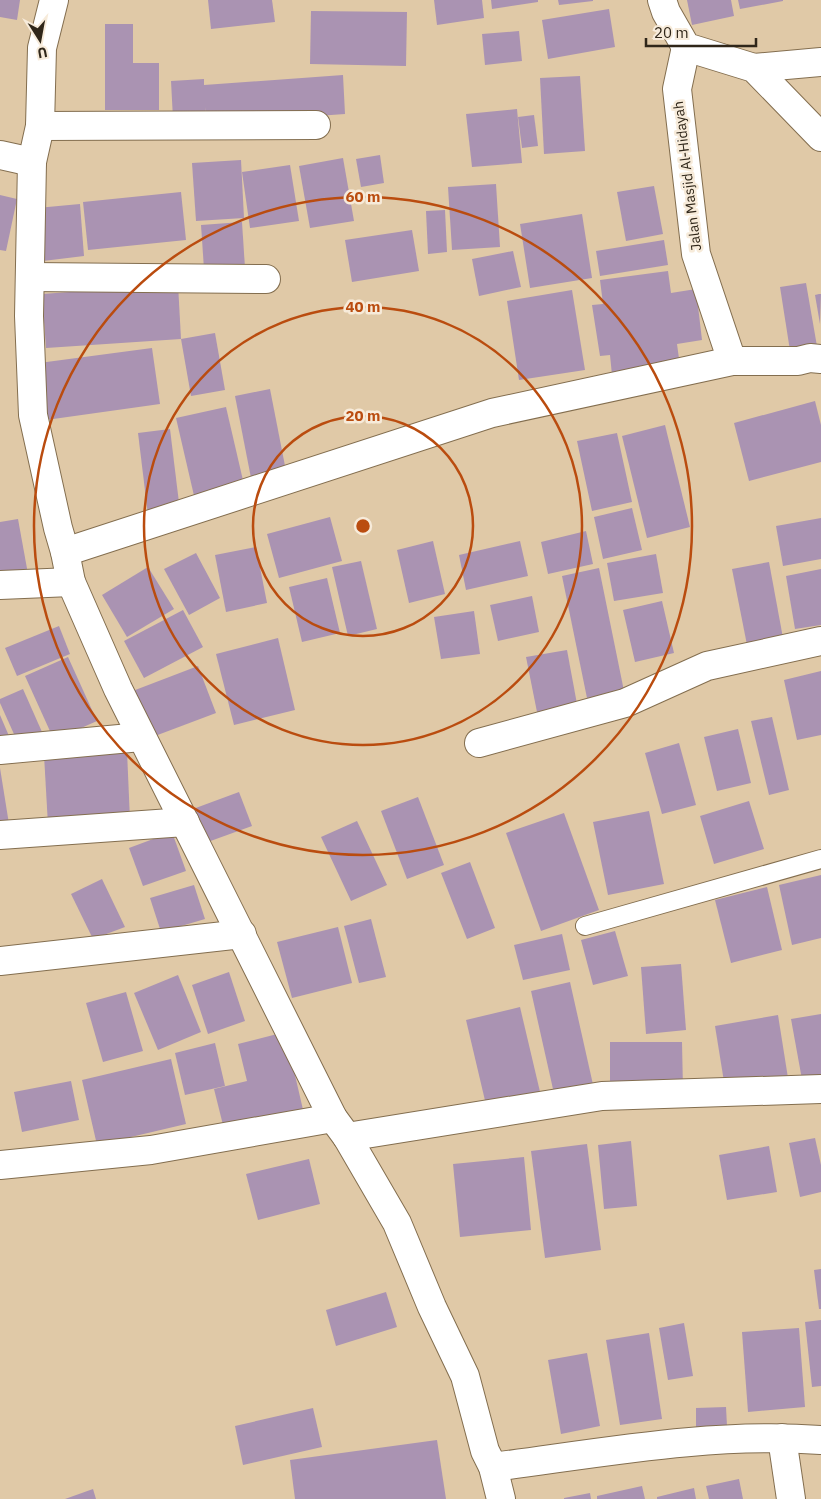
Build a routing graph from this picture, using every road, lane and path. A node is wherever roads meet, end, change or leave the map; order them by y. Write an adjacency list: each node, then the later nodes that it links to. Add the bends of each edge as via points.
1 (54, 0): 7 (street, via 42,48)
2 (662, 0): 3 (street)
3 (686, 47): 5 (street); 14 (street, Jalan Masjid Al-Hidayah, via 677,89 696,254)
4 (821, 62): 5 (street)
5 (754, 68): 8 (street)
6 (316, 125): 7 (street)
7 (40, 126): 10 (street)
8 (821, 137)
9 (0, 155): 10 (street)
10 (32, 162): 11 (street)
11 (30, 277): 12 (street); 15 (street, via 33,415)
12 (266, 279)
13 (821, 359): 14 (street)
14 (732, 361): 15 (street, via 492,413)
15 (65, 552): 16 (street)
16 (71, 582): 17 (street); 19 (street)
17 (0, 585)
18 (821, 641): 20 (street, via 707,666 625,703)
19 (141, 737): 21 (street); 22 (street)
20 (479, 743)
21 (0, 750)
22 (185, 822): 23 (street); 26 (street)
23 (0, 835)
24 (821, 859): 25 (lane)
25 (585, 926)
26 (242, 934): 27 (street); 29 (street)
27 (0, 961)
28 (821, 1089): 29 (street, via 602,1096)
29 (340, 1127): 30 (street); 33 (street, via 397,1223 465,1376 485,1451)
30 (0, 1165)
31 (782, 1438): 32 (street); 33 (street, via 703,1440); 35 (street)
32 (821, 1440)
33 (493, 1467): 34 (street)
34 (501, 1499)
35 (792, 1499)

